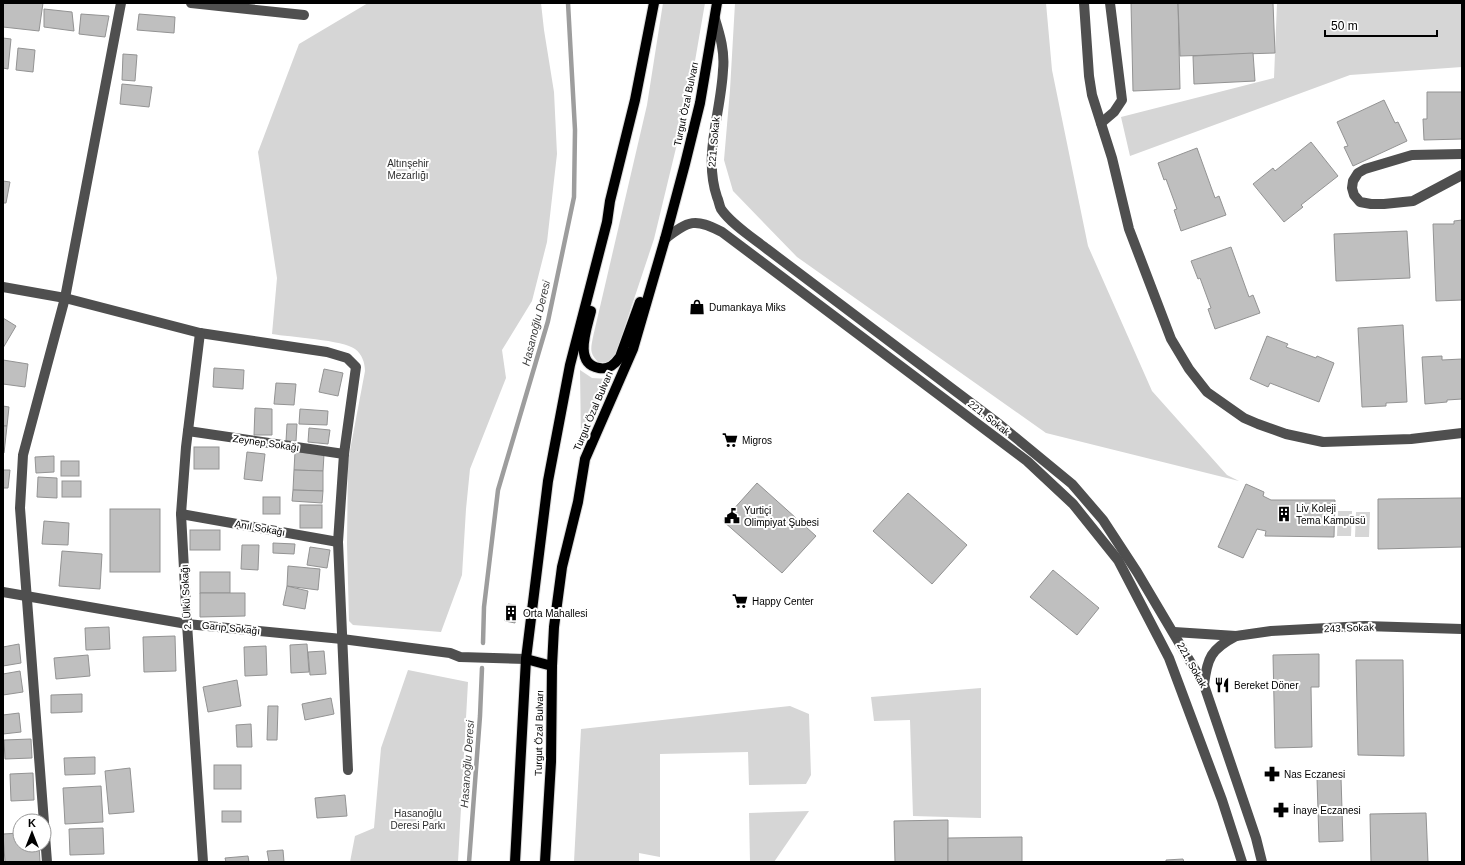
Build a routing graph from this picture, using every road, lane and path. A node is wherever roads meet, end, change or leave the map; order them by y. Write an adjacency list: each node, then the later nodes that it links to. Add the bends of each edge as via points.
1 (121, 3): 15 (street)
2 (191, 3): 7 (street)
3 (654, 3): 12 (main road, Turgut Özal Bulvarı, via 635,100)
4 (717, 3): 8 (main road, Turgut Özal Bulvarı)
5 (1084, 3): 9 (street, via 1089,76 1092,96)
6 (1110, 3): 9 (street, via 1122,100 1114,112)
7 (304, 15)
8 (714, 19): 13 (main road, Turgut Özal Bulvarı, via 700,103); 26 (street, 221. Sokak, via 722,41 724,69 711,159 712,180 721,209 767,249 999,424 1072,484 1103,520)
9 (1101, 123): 18 (street, via 1112,158 1128,230 1168,332 1189,369 1207,392 1244,418 1286,434 1323,442)
10 (1462, 154): 11 (street, via 1412,155 1365,168 1355,177 1352,188 1360,202 1392,204 1413,201)
11 (1462, 175)
12 (606, 222): 13 (main road, via 600,270 583,350 585,360 597,368 603,369 615,364 620,356 646,281); 29 (main road, Turgut Özal Bulvarı, via 570,365 548,481)
13 (665, 239): 30 (main road, Turgut Özal Bulvarı, via 633,348 585,459 578,502 562,567); 37 (street, 221. Sokak, via 692,223 706,224 722,232 1026,461 1073,504 1118,560 1169,658 1222,800)
14 (3, 286): 15 (street)
15 (65, 298): 16 (street); 23 (street, via 24,455 20,508)
16 (200, 333): 17 (street, 2. Ülkü Sokağı); 19 (street, via 327,352 347,358 356,367)
17 (188, 431): 19 (street, Zeynep Sokağı); 20 (street, 2. Ülkü Sokağı)
18 (1462, 433)
19 (344, 454): 21 (street)
20 (181, 514): 21 (street, Anıl Sokağı); 24 (street, 2. Ülkü Sokağı)
21 (338, 542): 28 (street)
22 (3, 592): 23 (street, Garip Sokağı)
23 (27, 595): 24 (street, Garip Sokağı); 33 (street)
24 (187, 624): 28 (street, Garip Sokağı); 34 (street, 2. Ülkü Sokağı)
25 (1462, 629): 27 (street, 243. Sokak, via 1365,626)
26 (1174, 632): 27 (street, 243. Sokak); 31 (street, 221. Sokak)
27 (1236, 636): 31 (street, 243. Sokak, via 1222,643 1213,653 1206,667)
28 (342, 639): 29 (street, Garip Sokağı, via 450,653 460,657); 32 (street)
29 (526, 659): 30 (main road); 35 (main road, Turgut Özal Bulvarı)
30 (552, 666): 36 (main road, Turgut Özal Bulvarı)
31 (1204, 685): 38 (street, 221. Sokak)
32 (348, 770)
33 (47, 862)
34 (203, 862)
35 (515, 862)
36 (545, 862)
37 (1242, 862)
38 (1262, 862)

